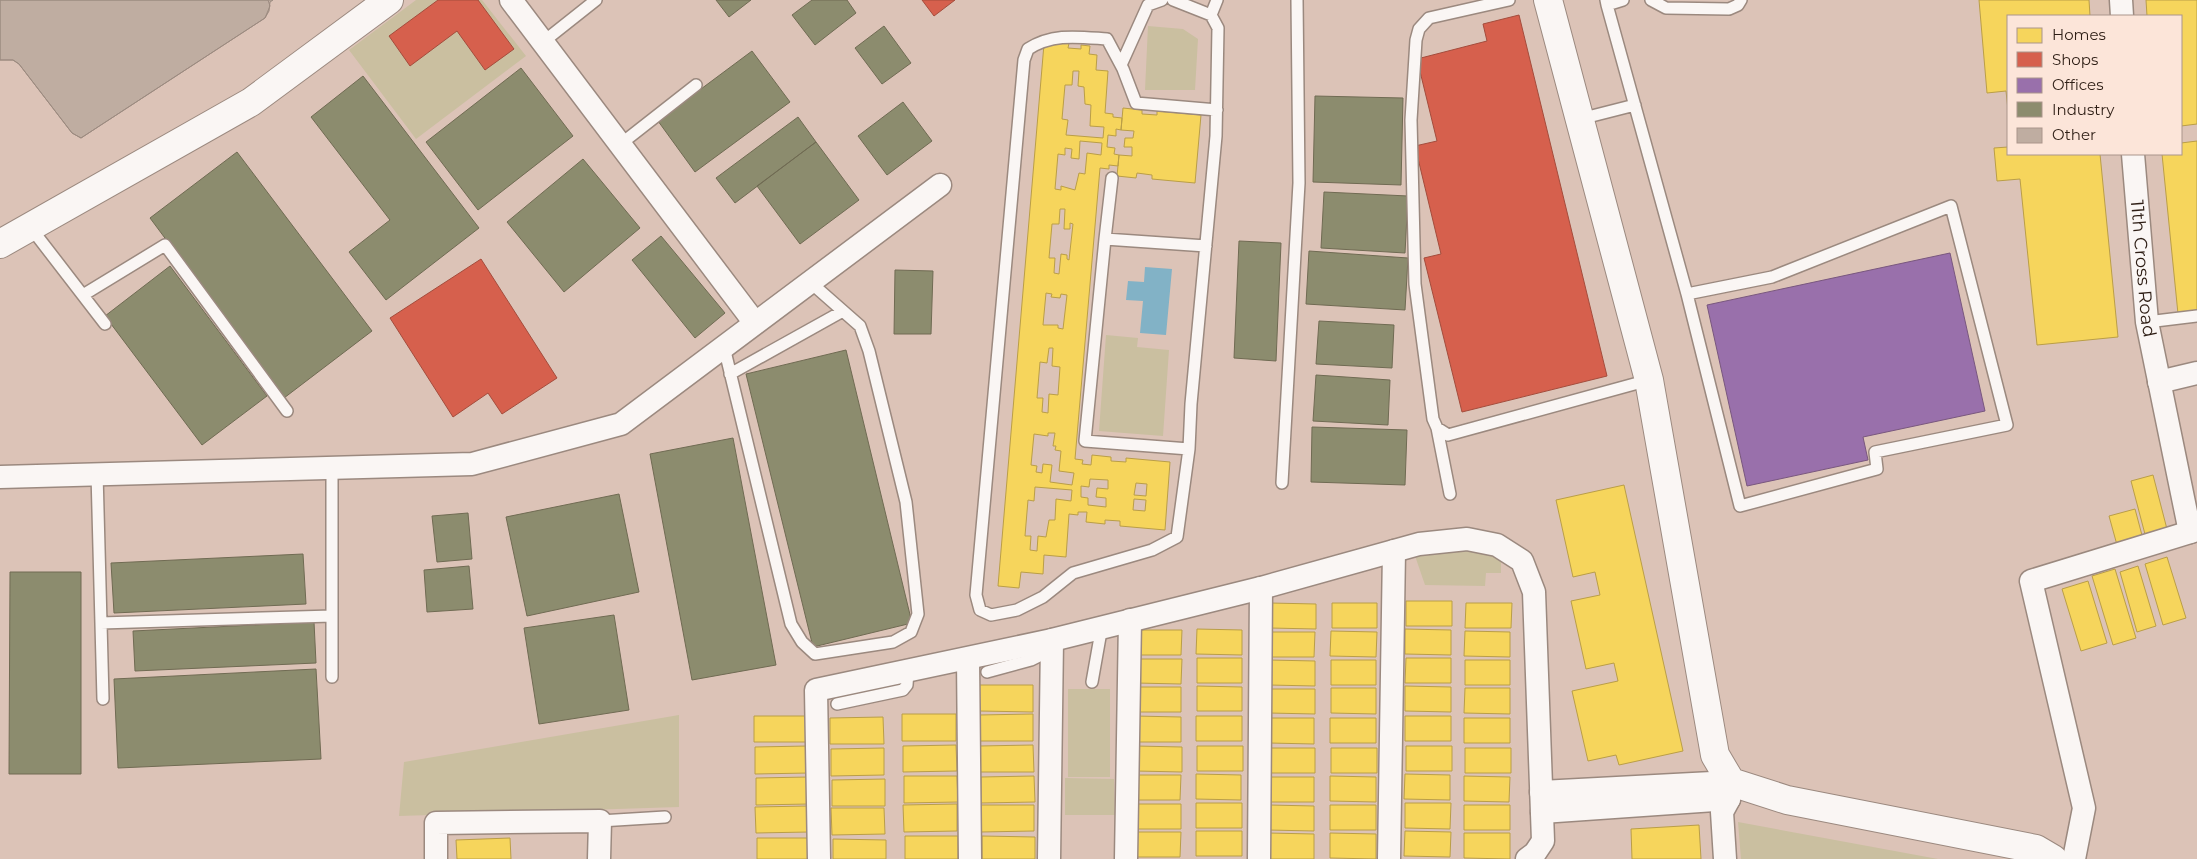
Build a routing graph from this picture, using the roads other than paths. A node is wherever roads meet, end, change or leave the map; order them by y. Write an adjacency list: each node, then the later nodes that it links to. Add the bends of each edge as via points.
1 (389, 0): 28 (street, via 251,102)
2 (511, 0): 18 (street)
3 (596, 0): 18 (lane)
4 (1162, 0): 19 (lane, via 1148,5)
5 (1173, 0): 15 (lane)
6 (1217, 0): 16 (lane)
7 (1297, 0): 51 (lane, via 1299,182)
8 (1509, 0): 46 (lane, via 1429,18 1419,29 1416,40 1411,120 1415,284 1433,419)
9 (1550, 0): 23 (street)
10 (1623, 0): 14 (lane)
11 (1651, 0): 12 (lane, via 1666,8 1730,9)
12 (1742, 0)
13 (2121, 0): 17 (street)
14 (1606, 2): 21 (lane)
15 (1200, 4): 16 (lane)
16 (1211, 15): 22 (lane, via 1218,28)
17 (2122, 15)
18 (543, 42): 24 (street)
19 (1121, 65): 22 (lane, via 1136,103); 47 (lane, via 1107,39 1061,36 1028,49 1024,60 976,595 980,610 991,615 1017,610 1043,597 1073,573 1152,550 1177,537)
20 (696, 85): 24 (lane)
21 (1635, 105): 23 (lane); 33 (lane)
22 (1217, 110): 31 (lane)
23 (1580, 119): 43 (street)
24 (622, 143): 38 (street)
25 (2133, 155): 37 (street, 11th Cross Road)
26 (1112, 178): 29 (lane)
27 (940, 185): 32 (street)
28 (31, 228): 30 (street); 34 (lane)
29 (1105, 239): 31 (lane); 47 (lane, via 1086,441)
30 (0, 244)
31 (1206, 246): 47 (lane)
32 (810, 282): 35 (lane); 38 (street)
33 (1687, 294): 33 (lane, via 1740,506 1878,469 1875,452 2007,425 1951,206 1772,277)
34 (83, 295): 39 (lane); 45 (lane, via 164,245)
35 (843, 310): 42 (lane); 42 (lane, via 860,326 863,334 906,502 918,614 911,632 893,642 815,654 802,642 791,624)
36 (2197, 316): 37 (lane)
37 (2147, 322): 44 (street, 11th Cross Road)
38 (756, 323): 40 (street)
39 (105, 324)
40 (724, 348): 42 (lane); 48 (street, via 621,424 472,464)
41 (2197, 373): 44 (street)
42 (730, 374)
43 (1649, 380): 46 (lane, via 1448,434); 68 (street, via 1715,755)
44 (2159, 382): 53 (street, 11th Cross Road)
45 (287, 411)
46 (1437, 428): 52 (lane)
47 (1189, 449)
48 (332, 467): 49 (street); 56 (lane)
49 (97, 474): 50 (street); 58 (lane)
50 (0, 477)
51 (1282, 483)
52 (1450, 494)
53 (2193, 531): 83 (street, via 2031,581 2084,808)
54 (1394, 551): 55 (street); 69 (street, via 1419,544 1467,539 1497,545 1522,561 1535,600); 79 (street)
55 (1261, 588): 57 (street); 78 (street)
56 (332, 616): 58 (lane); 64 (lane)
57 (1130, 620): 59 (street); 77 (street)
58 (101, 624): 66 (lane)
59 (1105, 626): 60 (street); 65 (lane)
60 (1047, 641): 61 (street); 63 (lane, via 1042,654 1031,660); 76 (street)
61 (968, 659): 62 (street); 75 (street)
62 (908, 671): 67 (lane, via 904,690); 74 (street, via 816,690)
63 (987, 672)
64 (332, 677)
65 (1092, 682)
66 (103, 699)
67 (837, 704)
68 (1730, 790): 69 (street); 81 (street, via 1722,812); 82 (street, via 2036,849)
69 (1542, 802): 80 (street, via 1543,841)
70 (664, 817): 71 (lane)
71 (600, 821): 72 (street, via 436,823); 73 (street)
72 (436, 859)
73 (599, 859)
74 (819, 859)
75 (970, 859)
76 (1049, 859)
77 (1126, 859)
78 (1259, 859)
79 (1389, 859)
80 (1527, 859)
81 (1725, 859)
82 (2053, 859)
83 (2074, 859)

